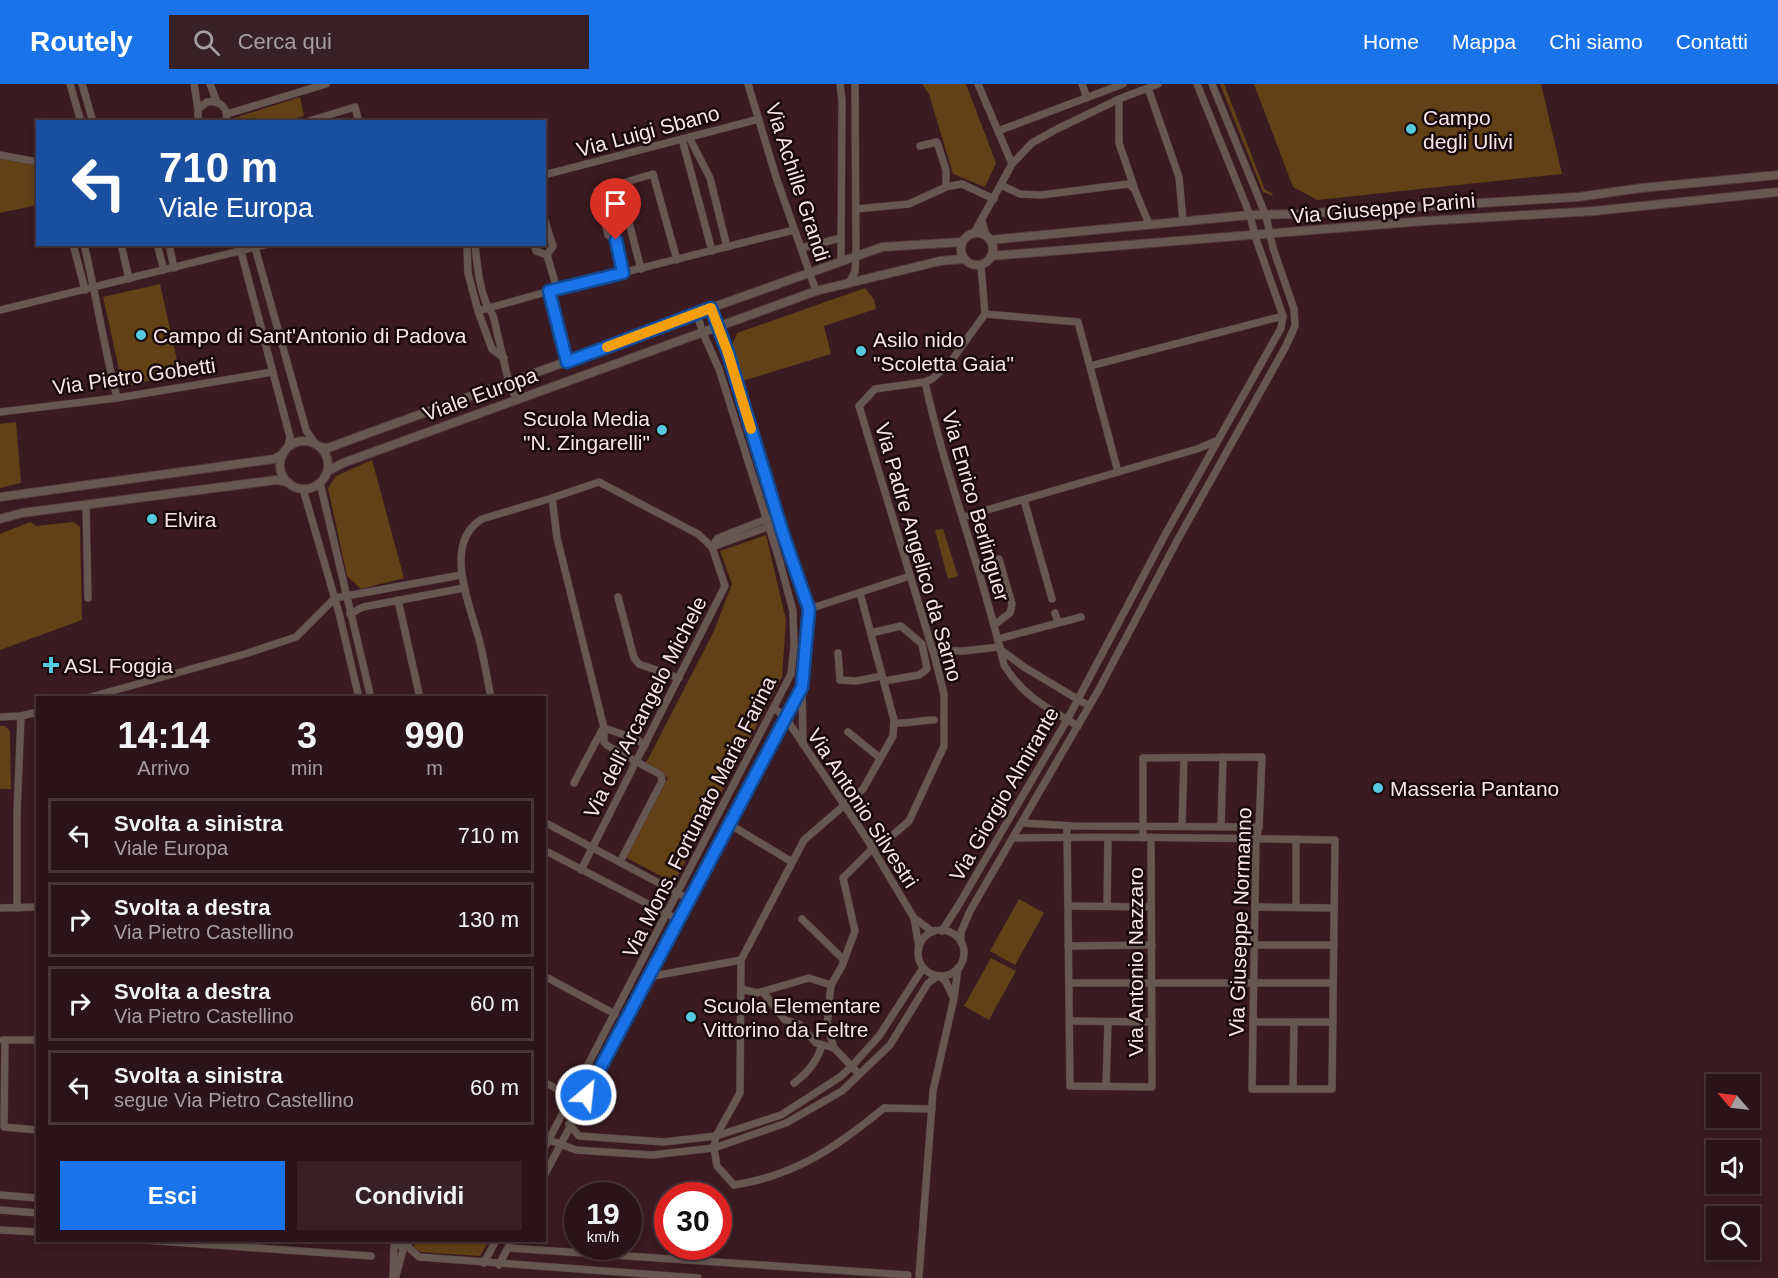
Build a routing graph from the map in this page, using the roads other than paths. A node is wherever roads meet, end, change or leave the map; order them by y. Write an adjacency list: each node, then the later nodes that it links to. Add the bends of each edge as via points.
1 (70, 84): 22 (street)
2 (82, 84): 23 (street)
3 (194, 84): 19 (street)
4 (210, 84): 18 (street)
5 (326, 84): 20 (street)
6 (748, 84): 21 (street, Via Achille Grandi)
7 (840, 84): 56 (street)
8 (855, 84): 44 (street)
9 (978, 84): 27 (street)
10 (1082, 84): 16 (street)
11 (1123, 84): 16 (street)
12 (1158, 84): 15 (street)
13 (1197, 84): 45 (street)
14 (1212, 84): 46 (street)
15 (1148, 88): 17 (street); 49 (street, via 1179,177)
16 (1087, 98): 27 (street)
17 (1119, 99): 32 (street, via 1032,143); 38 (street, via 1119,143)
18 (217, 102): 19 (street, via 207,102); 20 (street, via 225,108)
19 (198, 109): 24 (street)
20 (226, 118)
21 (759, 119): 28 (street, Via Luigi Sbano); 52 (street, Via Achille Grandi)
22 (80, 120)
23 (92, 120)
24 (196, 120)
25 (313, 120): 26 (street, via 355,107)
26 (358, 120)
27 (998, 131): 32 (street)
28 (686, 138): 33 (street, Via Luigi Sbano); 40 (street, via 710,178); 43 (street)
29 (920, 146): 37 (street, via 937,142 946,170)
30 (0, 155): 31 (street)
31 (36, 162)
32 (1012, 164): 36 (street)
33 (546, 174)
34 (1778, 176): 42 (street)
35 (620, 184): 76 (street, via 653,174); 80 (street); 82 (street, via 597,191 608,235 616,240)
36 (1001, 185): 38 (street, via 1020,194 1041,195 1128,184); 41 (street)
37 (946, 187): 41 (street, via 962,184); 44 (street, via 909,204)
38 (1134, 188): 51 (street)
39 (1778, 192): 47 (street, Via Giuseppe Parini)
40 (715, 198): 43 (street); 68 (street)
41 (994, 199): 48 (street)
42 (1512, 200): 46 (street); 47 (street)
43 (699, 202): 71 (street)
44 (856, 209): 73 (street)
45 (1250, 215): 46 (street); 49 (street); 55 (street)
46 (1266, 216): 54 (street)
47 (1512, 216): 54 (street, Via Giuseppe Parini)
48 (982, 221): 53 (street); 57 (street)
49 (1183, 221): 51 (street)
50 (546, 224): 72 (street, via 553,246)
51 (1149, 224): 57 (street)
52 (794, 230): 68 (street); 70 (street, Via Achille Grandi)
53 (974, 233): 57 (street); 58 (street)
54 (1270, 235): 55 (street, Via Giuseppe Parini); 160 (street, via 1294,309 1293,334)
55 (1255, 236): 74 (street, Via Giuseppe Parini); 97 (street)
56 (841, 238): 70 (street); 77 (street)
57 (988, 238): 74 (street, via 993,249)
58 (962, 242): 73 (street, via 882,247); 75 (street)
59 (74, 246): 88 (street)
60 (84, 246): 86 (street)
61 (121, 246): 84 (street)
62 (158, 246): 81 (street)
63 (169, 246): 79 (street)
64 (255, 246): 69 (street); 110 (street, via 306,430)
65 (467, 246): 94 (street, via 468,273)
66 (475, 246): 91 (street)
67 (535, 246): 72 (street, via 536,251)
68 (727, 247): 71 (street)
69 (240, 248): 79 (street); 103 (street)
70 (801, 249): 83 (street, Via Achille Grandi)
71 (712, 251): 76 (street)
72 (547, 255): 87 (street)
73 (856, 255): 77 (street); 85 (street, via 855,272)
74 (991, 256): 78 (street)
75 (963, 259): 78 (street); 85 (street)
76 (677, 260): 80 (street)
77 (841, 260): 83 (street, Viale Europa)
78 (981, 265): 96 (street)
79 (174, 268): 81 (street)
80 (640, 269): 82 (street)
81 (164, 270): 84 (street)
82 (623, 273): 87 (street)
83 (810, 273): 90 (street, Via Achille Grandi); 92 (street, Viale Europa)
84 (129, 279): 86 (street)
85 (849, 283): 90 (street, Viale Europa)
86 (94, 287): 88 (street); 106 (street)
87 (557, 289): 89 (street)
88 (85, 290): 93 (street)
89 (549, 291): 91 (street); 101 (street)
90 (816, 291): 98 (street, Viale Europa)
91 (488, 308): 94 (street); 100 (street)
92 (711, 308): 95 (street, Viale Europa); 98 (street, Via Mons. Fortunato Maria Farina)
93 (0, 310)
94 (478, 311): 100 (street, via 492,349)
95 (697, 313): 99 (street, Via Mons. Fortunato Maria Farina); 101 (street, Viale Europa)
96 (985, 314): 102 (street, via 1078,322); 104 (street, Via Padre Angelico da Sarno, via 949,364)
97 (1283, 316): 102 (street); 109 (street, via 1281,328)
98 (717, 326): 99 (street, Viale Europa); 125 (street, Via Mons. Fortunato Maria Farina)
99 (702, 331): 107 (street, Viale Europa); 126 (street, Via Mons. Fortunato Maria Farina, via 719,369)
100 (504, 358): 105 (street)
101 (567, 362): 105 (street, Viale Europa)
102 (1090, 366): 115 (street)
103 (273, 372): 106 (street, Via Pietro Gobetti); 112 (street, via 290,437)
104 (925, 382): 123 (street, Via Enrico Berlinguer); 130 (street, Via Padre Angelico da Sarno, via 875,389 860,406)
105 (509, 383): 107 (street); 110 (street, Viale Europa, via 327,448)
106 (117, 398): 108 (street, Via Pietro Gobetti)
107 (517, 400): 114 (street, Viale Europa)
108 (0, 412)
109 (1219, 440): 111 (street); 113 (street)
110 (318, 445): 112 (street, via 297,442); 114 (street, via 327,458)
111 (1197, 449): 113 (street); 115 (street)
112 (286, 451): 116 (street, via 281,462); 119 (street, via 274,459)
113 (1204, 465): 159 (street)
114 (327, 471): 117 (street)
115 (1118, 471): 121 (street)
116 (288, 482): 118 (street); 122 (street, via 276,480)
117 (320, 483): 118 (street); 134 (street)
118 (303, 489): 137 (street)
119 (0, 497)
120 (552, 498): 127 (street, via 599,482 698,534); 129 (street, via 474,524 465,535); 170 (street, via 557,538)
121 (1024, 500): 123 (street); 139 (street)
122 (86, 506): 124 (street); 136 (street)
123 (963, 517): 146 (street, Via Enrico Berlinguer)
124 (0, 519)
125 (778, 519): 126 (street); 140 (street, Via Mons. Fortunato Maria Farina)
126 (768, 523): 127 (street, via 718,538); 161 (street, Via Mons. Fortunato Maria Farina, via 793,611 792,674)
127 (712, 548): 151 (street, Via dell'Arcangelo Michele, via 725,586)
128 (999, 559): 146 (street, via 1012,604 1010,614)
129 (461, 575): 131 (street); 132 (street)
130 (910, 576): 133 (street); 149 (street, Via Padre Angelico da Sarno)
131 (401, 586): 134 (street); 138 (street)
132 (464, 588): 138 (street); 158 (street)
133 (860, 593): 140 (street); 147 (street)
134 (348, 597): 137 (street); 142 (street)
135 (618, 597): 151 (street, via 634,658 639,664)
136 (88, 598)
137 (335, 598): 143 (street); 154 (street, via 296,637)
138 (401, 599): 142 (street, via 363,607); 157 (street)
139 (1052, 599)
140 (809, 609): 153 (street, Via Mons. Fortunato Maria Farina)
141 (1055, 613): 145 (street)
142 (352, 614): 143 (street); 156 (street)
143 (340, 616): 155 (street)
144 (1081, 617): 145 (street)
145 (1058, 623): 148 (street)
146 (994, 625): 148 (street, Via Enrico Berlinguer)
147 (871, 633): 152 (street); 152 (street, via 901,626 922,644 927,669 919,675)
148 (999, 645): 149 (street, via 963,651); 159 (street, via 1024,667); 167 (street, Via Enrico Berlinguer, via 1004,665 1015,683 1028,696)
149 (933, 650): 188 (street, Via Padre Angelico da Sarno, via 944,694 944,746 909,821 874,847)
150 (838, 653): 152 (street, via 840,680)
151 (678, 678): 173 (street, Via dell'Arcangelo Michele)
152 (883, 679): 168 (street)
153 (802, 687): 165 (street, Via Mons. Fortunato Maria Farina); 172 (street)
154 (94, 696)
155 (359, 696)
156 (371, 696)
157 (420, 696)
158 (491, 696)
159 (1078, 699): 160 (street, Via Giorgio Almirante); 167 (street, Via Giorgio Almirante)
160 (1089, 706): 169 (street, Via Giorgio Almirante)
161 (774, 708): 165 (street, Via Antonio Silvestri); 202 (street, Via Mons. Fortunato Maria Farina)
162 (36, 712): 163 (street)
163 (21, 716): 164 (street); 208 (street)
164 (0, 717)
165 (785, 717): 172 (street, Via Antonio Silvestri); 182 (street, Via Mons. Fortunato Maria Farina)
166 (934, 720): 168 (street)
167 (1067, 720): 169 (street, Via Enrico Berlinguer); 217 (street, Via Giorgio Almirante)
168 (894, 723): 175 (street)
169 (1078, 726): 181 (street, Via Giorgio Almirante)
170 (604, 728): 173 (street); 177 (street, via 604,742 608,746); 178 (street)
171 (848, 732): 175 (street)
172 (802, 744): 179 (street, Via Antonio Silvestri)
173 (645, 745): 177 (street, Via dell'Arcangelo Michele)
174 (1223, 757): 176 (street); 186 (street); 187 (street, Via Giuseppe Normanno, via 1262,757)
175 (880, 758): 179 (street, via 863,789)
176 (1184, 758): 184 (street, Via Antonio Nazzaro, via 1143,758); 185 (street)
177 (637, 760): 196 (street, Via dell'Arcangelo Michele); 199 (street, via 661,775 662,781)
178 (574, 783)
179 (843, 805): 188 (street, Via Antonio Silvestri); 200 (street, via 804,840)
180 (546, 823): 196 (street)
181 (1023, 823): 183 (street); 191 (street, Via Giorgio Almirante)
182 (729, 824): 200 (street); 203 (street, Via Mons. Fortunato Maria Farina)
183 (1067, 826): 184 (street); 189 (street)
184 (1143, 826): 185 (street); 193 (street, Via Antonio Nazzaro)
185 (1182, 826): 186 (street)
186 (1221, 826): 187 (street)
187 (1259, 827): 194 (street, Via Giuseppe Normanno)
188 (865, 836): 197 (street, Via Antonio Silvestri)
189 (1067, 837): 191 (street); 192 (street); 204 (street)
190 (1151, 837): 193 (street); 194 (street); 206 (street, Via Antonio Nazzaro)
191 (1014, 838): 219 (street, Via Giorgio Almirante, via 970,911)
192 (1108, 838): 193 (street); 205 (street)
193 (1143, 838)
194 (1256, 839): 195 (street); 210 (street, Via Giuseppe Normanno)
195 (1296, 839): 211 (street); 212 (street, via 1335,840)
196 (592, 847): 199 (street); 201 (street, Via dell'Arcangelo Michele)
197 (872, 849): 214 (street, Via Antonio Silvestri); 226 (street, via 843,878 855,931)
198 (546, 851): 201 (street)
199 (620, 862): 202 (street)
200 (792, 862): 225 (street)
201 (581, 870): 213 (street)
202 (678, 893): 203 (street); 213 (street, Via Mons. Fortunato Maria Farina)
203 (689, 899): 216 (street, Via Mons. Fortunato Maria Farina)
204 (1068, 906): 205 (street); 223 (street)
205 (1107, 906): 206 (street)
206 (1152, 907): 220 (street, Via Antonio Nazzaro)
207 (0, 908): 208 (street)
208 (17, 908): 209 (street)
209 (36, 908)
210 (1255, 908): 211 (street); 221 (street, Via Giuseppe Normanno)
211 (1296, 908): 212 (street)
212 (1334, 908): 222 (street)
213 (667, 914): 216 (street); 240 (street, Via Mons. Fortunato Maria Farina)
214 (914, 918): 218 (street, Via Antonio Silvestri); 224 (street, Via Antonio Silvestri)
215 (802, 919): 226 (street)
216 (679, 920): 231 (street, Via Mons. Fortunato Maria Farina)
217 (942, 930): 218 (street); 219 (street)
218 (933, 932): 224 (street)
219 (961, 942): 228 (street, via 964,954)
220 (1152, 945): 223 (street); 234 (street, Via Antonio Nazzaro)
221 (1254, 945): 222 (street); 232 (street, Via Giuseppe Normanno)
222 (1334, 945): 235 (street)
223 (1068, 946): 233 (street)
224 (919, 948): 227 (street)
225 (741, 960): 231 (street); 237 (street)
226 (844, 960): 236 (street)
227 (923, 968): 229 (street); 251 (street, via 879,1036)
228 (958, 968): 229 (street); 239 (street)
229 (939, 976): 239 (street); 252 (street, via 928,983 890,1045)
230 (546, 977): 240 (street)
231 (648, 977): 260 (street, Via Mons. Fortunato Maria Farina)
232 (1254, 982): 234 (street); 235 (street); 244 (street, Via Giuseppe Normanno)
233 (1069, 983): 234 (street); 241 (street)
234 (1152, 983): 243 (street, Via Antonio Nazzaro)
235 (1333, 983): 246 (street)
236 (831, 985): 238 (street, via 809,978); 250 (street, via 827,1025)
237 (741, 989): 238 (street); 263 (street, via 740,1093)
238 (763, 992): 249 (street, via 785,1020 799,1024)
239 (954, 998): 258 (street)
240 (615, 1014): 257 (street, Via Mons. Fortunato Maria Farina)
241 (1069, 1022): 242 (street); 255 (street, via 1070,1086)
242 (1108, 1022): 243 (street); 255 (street)
243 (1152, 1022): 255 (street, Via Antonio Nazzaro, via 1152,1087)
244 (1253, 1022): 245 (street); 256 (street, Via Giuseppe Normanno, via 1252,1089)
245 (1294, 1022): 246 (street); 256 (street)
246 (1333, 1022): 256 (street, via 1332,1089)
247 (2, 1040): 248 (street); 261 (street)
248 (36, 1040)
249 (822, 1045): 250 (street); 254 (street, via 807,1074)
250 (834, 1048): 251 (street)
251 (852, 1066): 252 (street); 263 (street, via 781,1115)
252 (860, 1074): 267 (street, via 842,1090 786,1123)
253 (546, 1083): 257 (street)
254 (794, 1083)
255 (1106, 1086)
256 (1293, 1089)
257 (572, 1096): 259 (street, Via Mons. Fortunato Maria Farina)
258 (932, 1109): 267 (street, via 884,1108 821,1155 788,1172 755,1182 734,1185 717,1166); 284 (street)
259 (562, 1116): 260 (street); 264 (street, Via Mons. Fortunato Maria Farina)
260 (570, 1126): 263 (street, via 579,1136 664,1142); 265 (street, Via Mons. Fortunato Maria Farina)
261 (2, 1127): 262 (street)
262 (36, 1130)
263 (716, 1136): 267 (street)
264 (549, 1140): 265 (street); 266 (street, Via Mons. Fortunato Maria Farina)
265 (560, 1144): 267 (street, via 576,1150 652,1155); 268 (street, Via Mons. Fortunato Maria Farina)
266 (546, 1145)
267 (714, 1148)
268 (546, 1172)
269 (0, 1195): 270 (street)
270 (36, 1198)
271 (0, 1210): 272 (street)
272 (36, 1213)
273 (0, 1230): 274 (street)
274 (36, 1232)
275 (172, 1242): 280 (street)
276 (392, 1242): 278 (street); 285 (street)
277 (495, 1242): 281 (street)
278 (408, 1244): 281 (street, via 419,1257); 285 (street)
279 (511, 1244): 282 (street); 283 (street)
280 (371, 1256)
281 (484, 1263): 282 (street)
282 (499, 1265): 286 (street)
283 (907, 1277): 284 (street)
284 (920, 1277)
285 (394, 1278)
286 (698, 1278)

